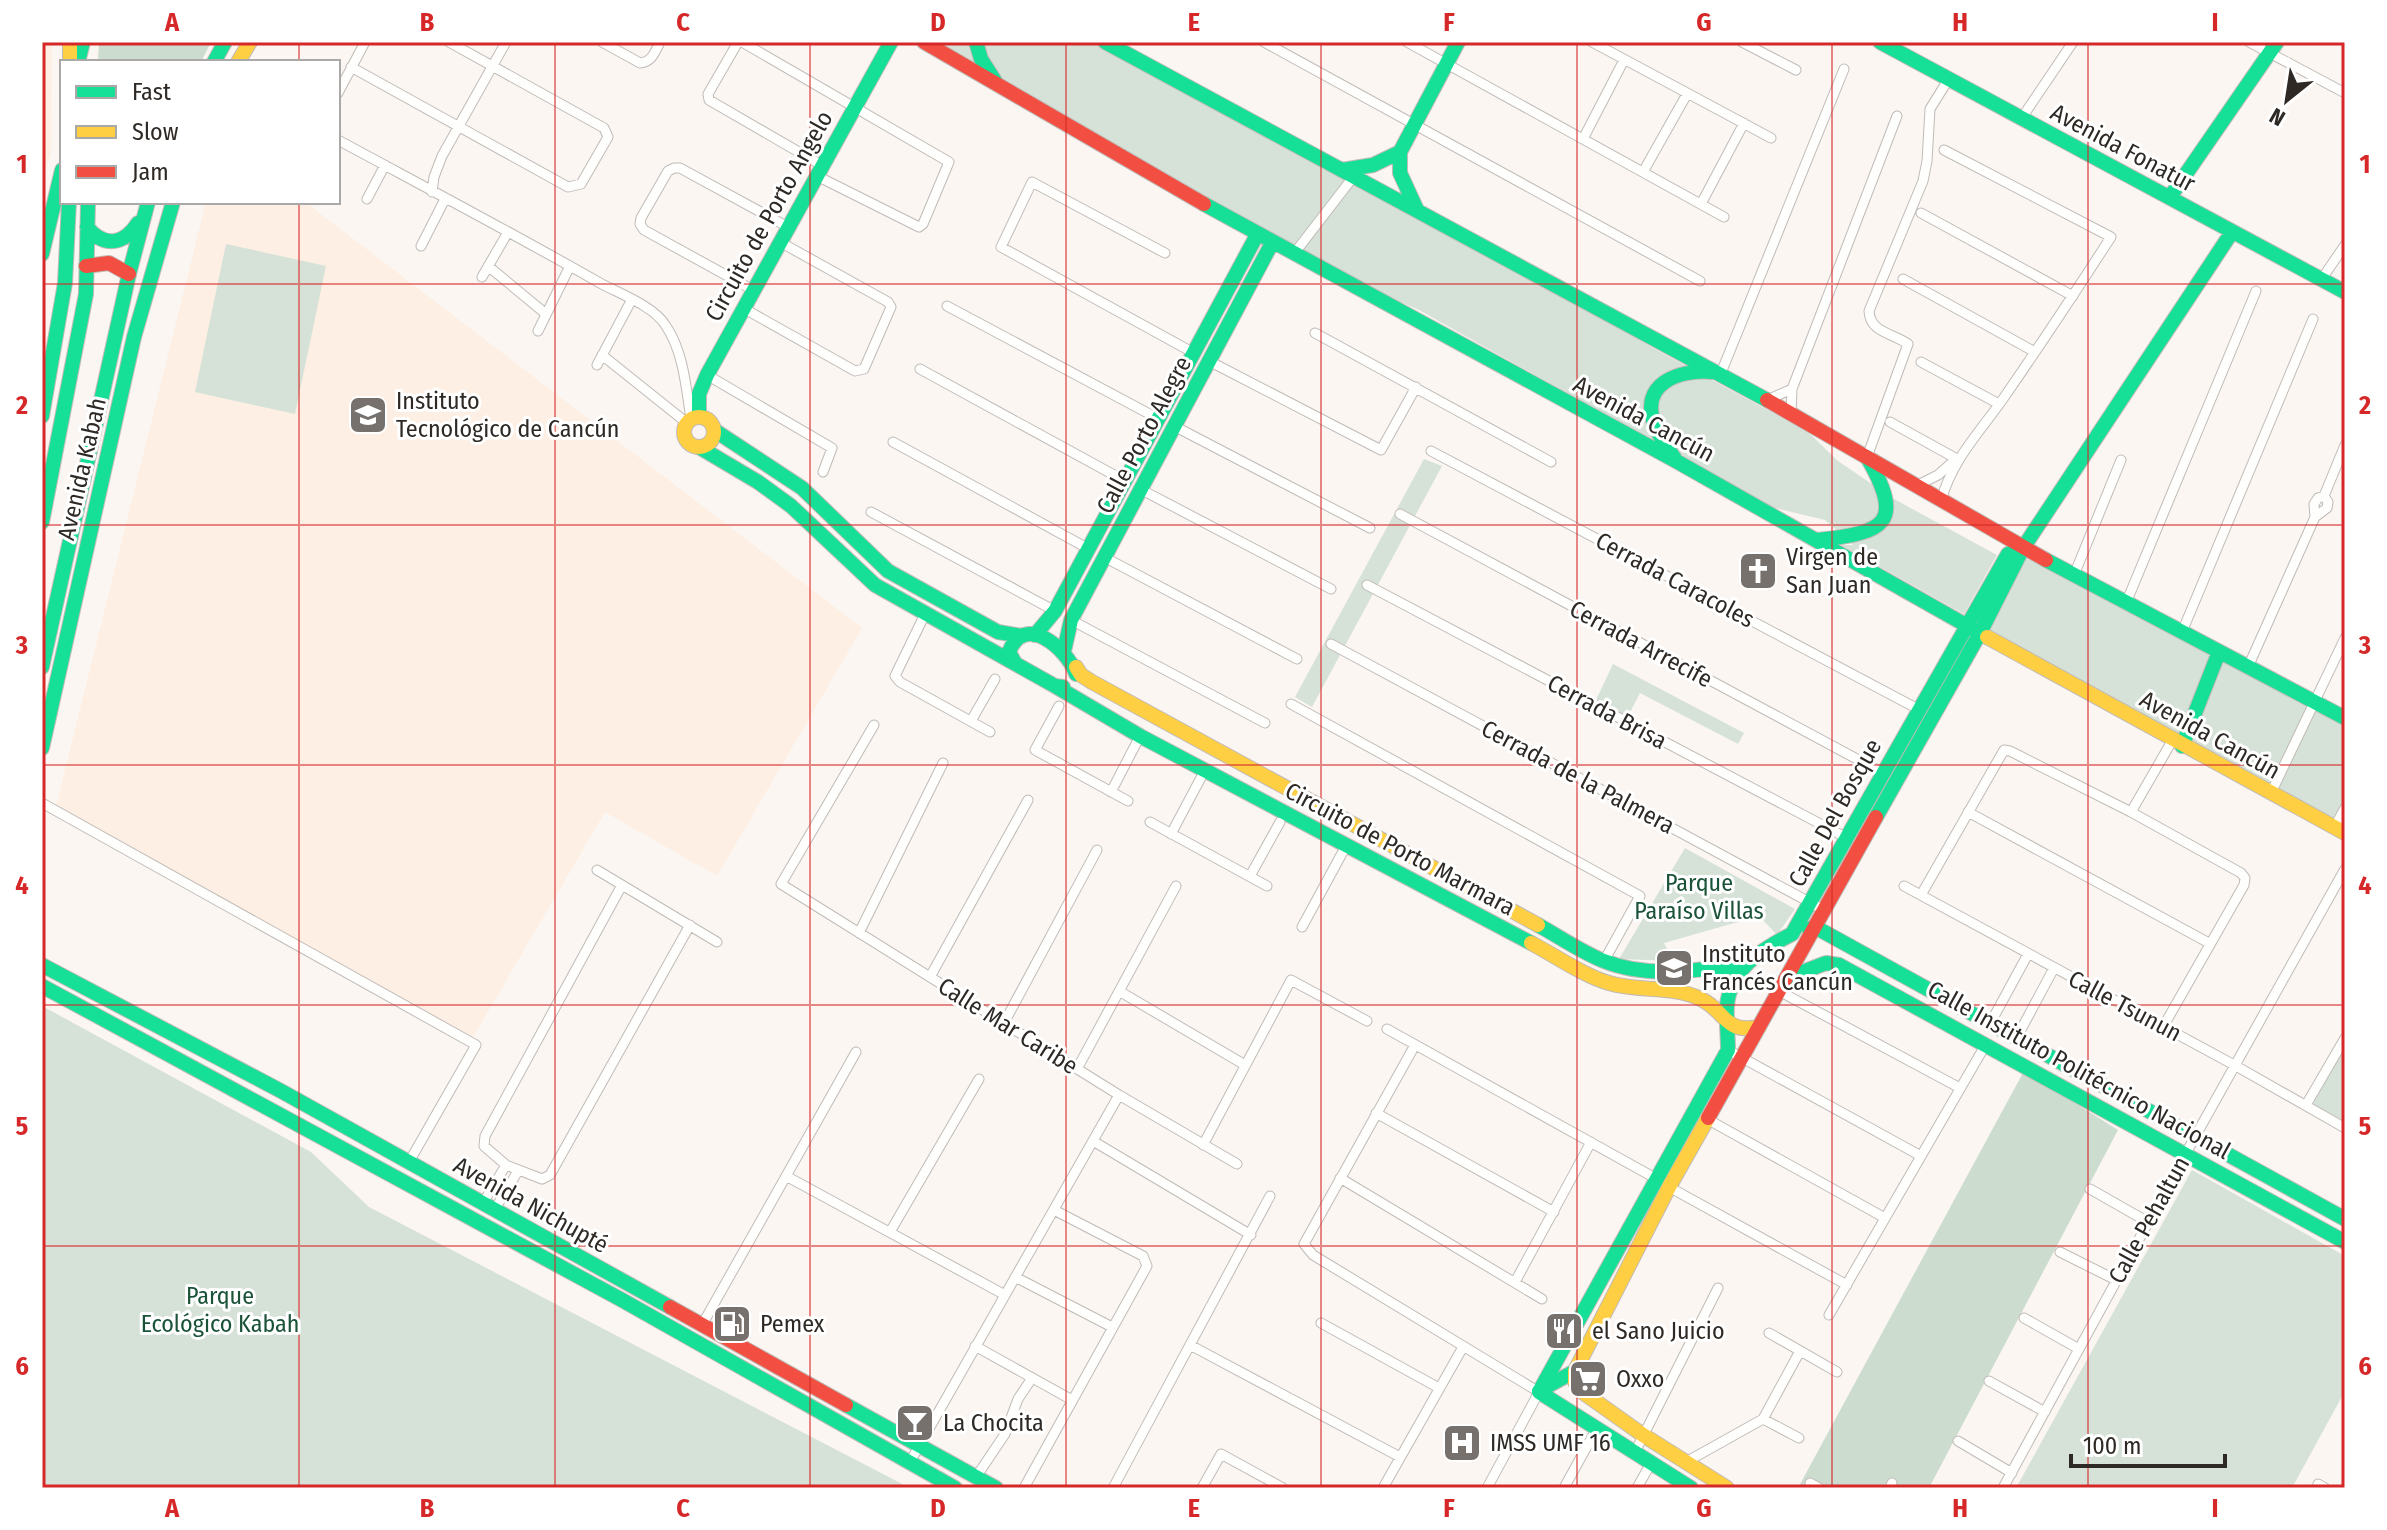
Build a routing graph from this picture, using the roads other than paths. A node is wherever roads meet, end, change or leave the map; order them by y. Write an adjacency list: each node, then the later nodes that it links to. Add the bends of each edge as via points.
1 (225, 42): 22 (street)
2 (250, 42): 23 (street)
3 (365, 42): 27 (street)
4 (449, 42): 26 (street)
5 (506, 42): 26 (street)
6 (602, 42): 7 (street, via 640,63 651,58)
7 (660, 42)
8 (740, 42): 35 (street); 47 (street, via 709,100)
9 (891, 42): 35 (street, Circuito de Porto Angelo)
10 (924, 42): 31 (street, Avenida Cancún)
11 (976, 42): 31 (street)
12 (1105, 42): 49 (street)
13 (1264, 42): 39 (street)
14 (1407, 42): 25 (street)
15 (1458, 42): 25 (street)
16 (1592, 42): 24 (street)
17 (1742, 42): 29 (street)
18 (1880, 42): 30 (street, Avenida Fonatur)
19 (2073, 42): 37 (street)
20 (2249, 42): 21 (street)
21 (2274, 47): 33 (street); 52 (street)
22 (215, 60)
23 (239, 60)
24 (1624, 60): 34 (street); 42 (street)
25 (1446, 63): 39 (street); 42 (street)
26 (493, 66): 40 (street); 40 (street, via 608,137 581,184 568,187)
27 (351, 67): 32 (street); 40 (street)
28 (1844, 69): 100 (street)
29 (1796, 70)
30 (1948, 80): 37 (street, Avenida Fonatur); 119 (street, via 1930,109 1923,181 1869,311 1876,328 1908,344)
31 (997, 84): 67 (street, Avenida Cancún)
32 (340, 89)
33 (2345, 93)
34 (1687, 94): 38 (street); 48 (street)
35 (856, 106): 47 (street, Circuito de Porto Angelo); 47 (street, via 949,162 923,224 914,227)
36 (1897, 116): 103 (street)
37 (2021, 119): 52 (street, Avenida Fonatur)
38 (1744, 123): 41 (street); 58 (street)
39 (1414, 125): 45 (street); 83 (street)
40 (460, 127): 51 (street, via 442,156)
41 (1771, 138)
42 (1583, 139): 48 (street)
43 (340, 141): 46 (street)
44 (1944, 150): 87 (street, via 2111,237)
45 (1400, 152): 49 (street, via 1384,163); 60 (street, via 1400,173)
46 (385, 165): 51 (street); 53 (street)
47 (820, 171): 64 (street, Circuito de Porto Angelo)
48 (1643, 172): 58 (street)
49 (1348, 173): 60 (street); 75 (street)
50 (60, 177): 68 (street)
51 (432, 192): 54 (street)
52 (2170, 197): 66 (street, Avenida Fonatur)
53 (367, 199)
54 (445, 199): 65 (street); 72 (street)
55 (69, 204): 108 (street, via 59,332)
56 (88, 204): 63 (street, Avenida Kabah)
57 (172, 204): 118 (street, Avenida Kabah)
58 (1701, 204): 62 (street)
59 (146, 208): 63 (street, via 133,234 117,243 94,238); 79 (street, Avenida Kabah)
60 (1417, 210): 100 (street)
61 (1921, 213): 87 (street)
62 (1724, 217)
63 (87, 226): 76 (street, Avenida Kabah)
64 (788, 227): 69 (street, Circuito de Porto Angelo); 84 (street, via 680,168 668,171 641,218 644,230)
65 (508, 232): 77 (street); 78 (street)
66 (2232, 232): 82 (street, Avenida Fonatur); 136 (street, Calle Del Bosque)
67 (1257, 235): 70 (street, Avenida Cancún); 95 (street, Calle Porto Alegre)
68 (43, 239): 74 (street)
69 (780, 242): 84 (street, Circuito de Porto Angelo); 90 (street, via 888,302 891,307 864,369 855,371)
70 (1272, 243): 75 (street, Avenida Cancún); 97 (street, Calle Porto Alegre)
71 (2345, 245): 82 (street)
72 (421, 246)
73 (1165, 253): 95 (street, via 1032,182 1001,247)
74 (42, 254)
75 (1293, 255): 122 (street, Avenida Cancún)
76 (86, 266): 79 (street, via 109,263); 133 (street, Avenida Kabah, via 86,294)
77 (488, 266): 80 (street); 91 (street)
78 (570, 266): 88 (street); 91 (street)
79 (129, 274): 106 (street, Avenida Kabah)
80 (482, 277)
81 (1903, 279): 96 (street)
82 (2321, 280): 86 (street, Avenida Fonatur)
83 (1700, 281)
84 (753, 290): 90 (street, Circuito de Porto Angelo)
85 (2256, 291): 142 (street)
86 (2345, 292)
87 (2073, 296): 96 (street)
88 (631, 301): 110 (street, via 665,323 675,342); 110 (street, via 599,360)
89 (947, 306): 109 (street)
90 (743, 308): 101 (street, Circuito de Porto Angelo)
91 (546, 314): 93 (street)
92 (2313, 319): 147 (street)
93 (538, 331)
94 (1315, 333): 102 (street)
95 (1192, 352): 97 (street); 109 (street, Calle Porto Alegre)
96 (2035, 352): 105 (street)
97 (1209, 361): 102 (street, via 1381,450); 112 (street, Calle Porto Alegre)
98 (1921, 362): 105 (street)
99 (920, 369): 126 (street)
100 (1721, 373): 104 (street); 122 (street, via 1685,371 1658,387 1653,418)
101 (707, 375): 110 (street, Circuito de Porto Angelo); 125 (street, via 832,448)
102 (1416, 387): 123 (street)
103 (1792, 389): 104 (street); 107 (street)
104 (1767, 400): 107 (street)
105 (1999, 404): 120 (street)
106 (98, 410): 118 (street); 155 (street, Avenida Kabah)
107 (1791, 413): 119 (street)
108 (42, 416)
109 (1157, 418): 126 (street, Calle Porto Alegre)
110 (692, 420): 113 (street, Circuito de Porto Marmara, via 708,420); 116 (street, via 686,438)
111 (1890, 422): 120 (street)
112 (1174, 426): 129 (street, Calle Porto Alegre); 134 (street)
113 (714, 430): 116 (street, via 710,442); 124 (street, Circuito de Porto Marmara)
114 (893, 442): 137 (street)
115 (2345, 445): 157 (street, via 2324,496 2314,504 2315,517)
116 (699, 447): 127 (street, Circuito de Porto Marmara)
117 (1431, 451): 163 (street, Cerrada Caracoles)
118 (106, 455): 171 (street, Avenida Kabah)
119 (1867, 457): 128 (street); 135 (street, via 1886,494 1883,519 1853,537)
120 (1957, 459): 128 (street); 130 (street)
121 (2121, 460): 139 (street)
122 (1676, 461): 135 (street, Avenida Cancún)
123 (1551, 462)
124 (768, 464): 127 (street); 148 (street, Circuito de Porto Marmara, via 821,505 888,571 998,632)
125 (823, 472)
126 (1125, 481): 129 (street); 137 (street, Calle Porto Alegre)
127 (758, 482): 144 (street, Circuito de Porto Marmara, via 809,521 875,585)
128 (1916, 486): 130 (street)
129 (1140, 489): 138 (street, Calle Porto Alegre); 141 (street)
130 (1941, 501): 136 (street)
131 (871, 512): 143 (street)
132 (1400, 514): 174 (street, Cerrada Arrecife)
133 (42, 522)
134 (1370, 528)
135 (1816, 540): 146 (street, Avenida Cancún)
136 (2023, 548): 139 (street); 146 (street, Calle Del Bosque)
137 (1089, 549): 138 (street); 143 (street, Calle Porto Alegre)
138 (1104, 557): 145 (street, Calle Porto Alegre); 153 (street)
139 (2074, 575): 142 (street)
140 (1367, 585): 187 (street, Cerrada Brisa)
141 (1331, 589)
142 (2126, 603): 147 (street)
143 (1055, 611): 145 (street); 148 (street, Calle Porto Alegre)
144 (925, 614): 154 (street, Circuito de Porto Marmara); 165 (street, via 895,676)
145 (1071, 620): 151 (street, Calle Porto Alegre); 166 (street)
146 (1974, 630): 163 (street, Calle Del Bosque); 170 (street, Avenida Cancún); 199 (street, Calle Del Bosque)
147 (2182, 632): 152 (street)
148 (1028, 636): 151 (street, Circuito de Porto Marmara, via 1052,641); 154 (street, via 1010,645)
149 (2345, 638): 160 (street)
150 (1331, 644): 198 (street, Cerrada de la Palmera)
151 (1064, 651): 156 (street, Circuito de Porto Marmara)
152 (2219, 652): 157 (street); 170 (street)
153 (1297, 659)
154 (1015, 663): 159 (street, Circuito de Porto Marmara)
155 (42, 667)
156 (1076, 667): 159 (street, via 1073,683); 209 (street, Circuito de Porto Marmara, via 1092,682)
157 (2248, 667): 160 (street)
158 (995, 679): 165 (street)
159 (1055, 686): 169 (street, Circuito de Porto Marmara)
160 (2313, 702): 164 (street); 176 (street)
161 (1291, 704): 209 (street, via 1640,896)
162 (1059, 706): 175 (street, via 1035,750)
163 (1918, 709): 174 (street, Calle Del Bosque)
164 (2345, 718)
165 (971, 721): 168 (street)
166 (1265, 723)
167 (874, 725): 203 (street, Calle Mar Caribe, via 781,884)
168 (990, 732)
169 (1140, 736): 173 (street, Circuito de Porto Marmara); 175 (street)
170 (2177, 743): 176 (street, Avenida Cancún); 182 (street)
171 (42, 748)
172 (943, 763): 203 (street)
173 (1205, 770): 186 (street); 188 (street, Circuito de Porto Marmara)
174 (1883, 773): 187 (street, Calle Del Bosque)
175 (1111, 792): 178 (street)
176 (2271, 793): 185 (street, Avenida Cancún)
177 (1028, 800): 215 (street)
178 (1128, 801)
179 (42, 803): 251 (street, via 476,1045)
180 (2345, 808): 185 (street)
181 (1968, 812): 182 (street, via 2004,750); 197 (street); 206 (street)
182 (2131, 812): 206 (street, via 2245,878)
183 (1150, 822): 186 (street)
184 (1280, 822): 192 (street)
185 (2340, 831)
186 (1171, 834): 192 (street)
187 (1847, 838): 198 (street, Calle Del Bosque)
188 (1346, 846): 201 (street); 220 (street, Circuito de Porto Marmara, via 1607,983)
189 (1097, 850): 223 (street)
190 (2345, 869): 236 (street, Calle Pehaltun)
191 (597, 870): 193 (street)
192 (1250, 876): 195 (street)
193 (622, 885): 200 (street); 253 (street, via 485,1136 484,1146)
194 (1176, 886): 218 (street)
195 (1267, 886)
196 (1904, 886): 197 (street, Calle Tsunun)
197 (1921, 895): 207 (street, Calle Tsunun)
198 (1810, 903): 199 (street, Cerrada de la Palmera); 204 (street, Calle Del Bosque)
199 (1824, 910): 202 (street, Calle Del Bosque)
200 (690, 925): 205 (street); 254 (street, via 550,1175 542,1179)
201 (1302, 927)
202 (1815, 927): 204 (street); 208 (street, Calle Instituto Politécnico Nacional); 216 (street, Calle Del Bosque)
203 (859, 933): 215 (street, Calle Mar Caribe)
204 (1792, 934): 210 (street, Calle Del Bosque)
205 (717, 942)
206 (2209, 943): 226 (street)
207 (2028, 954): 211 (street, Calle Tsunun); 222 (street)
208 (1870, 957): 214 (street); 222 (street, Calle Instituto Politécnico Nacional)
209 (1604, 961): 213 (street, Circuito de Porto Marmara, via 1660,973)
210 (1746, 964): 213 (street, Circuito de Porto Marmara); 224 (street, via 1728,1000)
211 (2054, 968): 226 (street, Calle Tsunun); 228 (street)
212 (43, 969): 251 (street, Avenida Nichupté)
213 (1703, 969): 220 (street)
214 (1860, 976): 216 (street, Calle Instituto Politécnico Nacional, via 1826,963); 230 (street, Calle Instituto Politécnico Nacional)
215 (930, 977): 223 (street, Calle Mar Caribe)
216 (1787, 978): 219 (street, Calle Del Bosque)
217 (42, 986): 279 (street, Avenida Nichupté)
218 (1119, 991): 235 (street); 237 (street)
219 (1779, 991): 225 (street, Calle Del Bosque); 239 (street)
220 (1699, 998): 224 (street)
221 (1367, 1021): 235 (street, via 1291,980)
222 (1991, 1022): 228 (street, Calle Instituto Politécnico Nacional)
223 (1004, 1023): 237 (street, Calle Mar Caribe)
224 (1729, 1026): 225 (street, via 1746,1031); 232 (street)
225 (1759, 1027): 234 (street, Calle Del Bosque)
226 (2163, 1027): 236 (street, Calle Tsunun)
227 (1387, 1029): 231 (street)
228 (2017, 1037): 245 (street, Calle Instituto Politécnico Nacional)
229 (2345, 1038): 241 (street)
230 (1986, 1044): 239 (street); 249 (street, Calle Instituto Politécnico Nacional)
231 (1415, 1045): 242 (street); 247 (street)
232 (1728, 1050): 234 (street); 257 (street)
233 (856, 1052): 255 (street)
234 (1742, 1058): 243 (street, Calle Del Bosque); 250 (street)
235 (1245, 1065): 248 (street)
236 (2236, 1066): 241 (street, Calle Tsunun); 245 (street, Calle Pehaltun)
237 (1077, 1069): 240 (street, Calle Mar Caribe)
238 (979, 1079): 267 (street)
239 (1960, 1088): 250 (street)
240 (1119, 1095): 246 (street); 248 (street, Calle Mar Caribe)
241 (2306, 1105): 244 (street, Calle Tsunun)
242 (1376, 1113): 256 (street); 263 (street)
243 (1707, 1119): 258 (street, Calle Del Bosque); 264 (street)
244 (2345, 1128)
245 (2196, 1135): 249 (street, Calle Pehaltun); 265 (street, Calle Instituto Politécnico Nacional)
246 (1093, 1141): 262 (street); 268 (street)
247 (1591, 1142): 257 (street); 263 (street)
248 (1203, 1145): 252 (street, Calle Mar Caribe)
249 (2186, 1153): 266 (street, Calle Pehaltun); 269 (street, Calle Instituto Politécnico Nacional)
250 (1921, 1156): 264 (street)
251 (409, 1162): 261 (street, Avenida Nichupté)
252 (1237, 1164)
253 (506, 1165): 254 (street); 261 (street)
254 (518, 1171): 261 (street)
255 (786, 1176): 267 (street); 283 (street)
256 (1340, 1178): 273 (street); 288 (street, via 1304,1244 1313,1255)
257 (1655, 1178): 296 (street)
258 (1669, 1187): 275 (street); 291 (street, Calle Del Bosque)
259 (2090, 1189): 266 (street)
260 (1270, 1196): 268 (street)
261 (489, 1206): 274 (street, Avenida Nichupté)
262 (1054, 1210): 271 (street); 284 (street, via 1146,1260)
263 (1554, 1212): 273 (street)
264 (1885, 1218): 275 (street)
265 (2345, 1219)
266 (2148, 1222): 272 (street, Calle Pehaltun)
267 (890, 1232): 277 (street)
268 (1251, 1235): 286 (street)
269 (2345, 1242)
270 (2060, 1252): 272 (street)
271 (1015, 1277): 277 (street); 284 (street)
272 (2116, 1280): 289 (street, Calle Pehaltun)
273 (1515, 1282): 278 (street)
274 (629, 1285): 279 (street); 283 (street, Avenida Nichupté)
275 (1847, 1285): 280 (street)
276 (1718, 1288): 301 (street)
277 (1005, 1295): 287 (street)
278 (1542, 1299)
279 (622, 1300): 307 (street, Avenida Nichupté)
280 (1829, 1315)
281 (2024, 1318): 289 (street)
282 (1321, 1323): 295 (street)
283 (702, 1325): 304 (street, Avenida Nichupté)
284 (1112, 1327): 297 (street)
285 (1769, 1333): 290 (street)
286 (1190, 1345): 306 (street); 315 (street)
287 (975, 1346): 293 (street); 304 (street)
288 (1463, 1347): 295 (street); 296 (street)
289 (2079, 1349): 298 (street, Calle Pehaltun)
290 (1800, 1351): 292 (street); 299 (street)
291 (1575, 1371): 296 (street); 301 (street, via 1581,1391)
292 (1837, 1372)
293 (1032, 1378): 297 (street); 311 (street, via 1005,1434)
294 (1989, 1381): 298 (street)
295 (1439, 1388): 306 (street)
296 (1539, 1392): 300 (street); 319 (street)
297 (1072, 1400): 314 (street)
298 (2045, 1412): 310 (street, Calle Pehaltun)
299 (1763, 1419): 302 (street); 308 (street)
300 (1597, 1428): 305 (street); 320 (street)
301 (1643, 1435): 305 (street); 308 (street)
302 (1799, 1438)
303 (1958, 1441): 310 (street)
304 (918, 1445): 307 (street); 311 (street, Avenida Nichupté)
305 (1635, 1452): 309 (street)
306 (1400, 1457): 318 (street)
307 (910, 1462): 312 (street, Avenida Nichupté)
308 (1686, 1462): 323 (street)
309 (1651, 1463): 321 (street); 322 (street)
310 (2012, 1473): 324 (street, Calle Pehaltun)
311 (976, 1477): 313 (street, Avenida Nichupté)
312 (955, 1488)
313 (996, 1488)
314 (1024, 1488)
315 (1113, 1488)
316 (1202, 1488): 317 (street, via 1221,1454)
317 (1283, 1488)
318 (1383, 1488)
319 (1487, 1488)
320 (1564, 1488)
321 (1637, 1488)
322 (1691, 1488)
323 (1727, 1488)
324 (2003, 1488)

